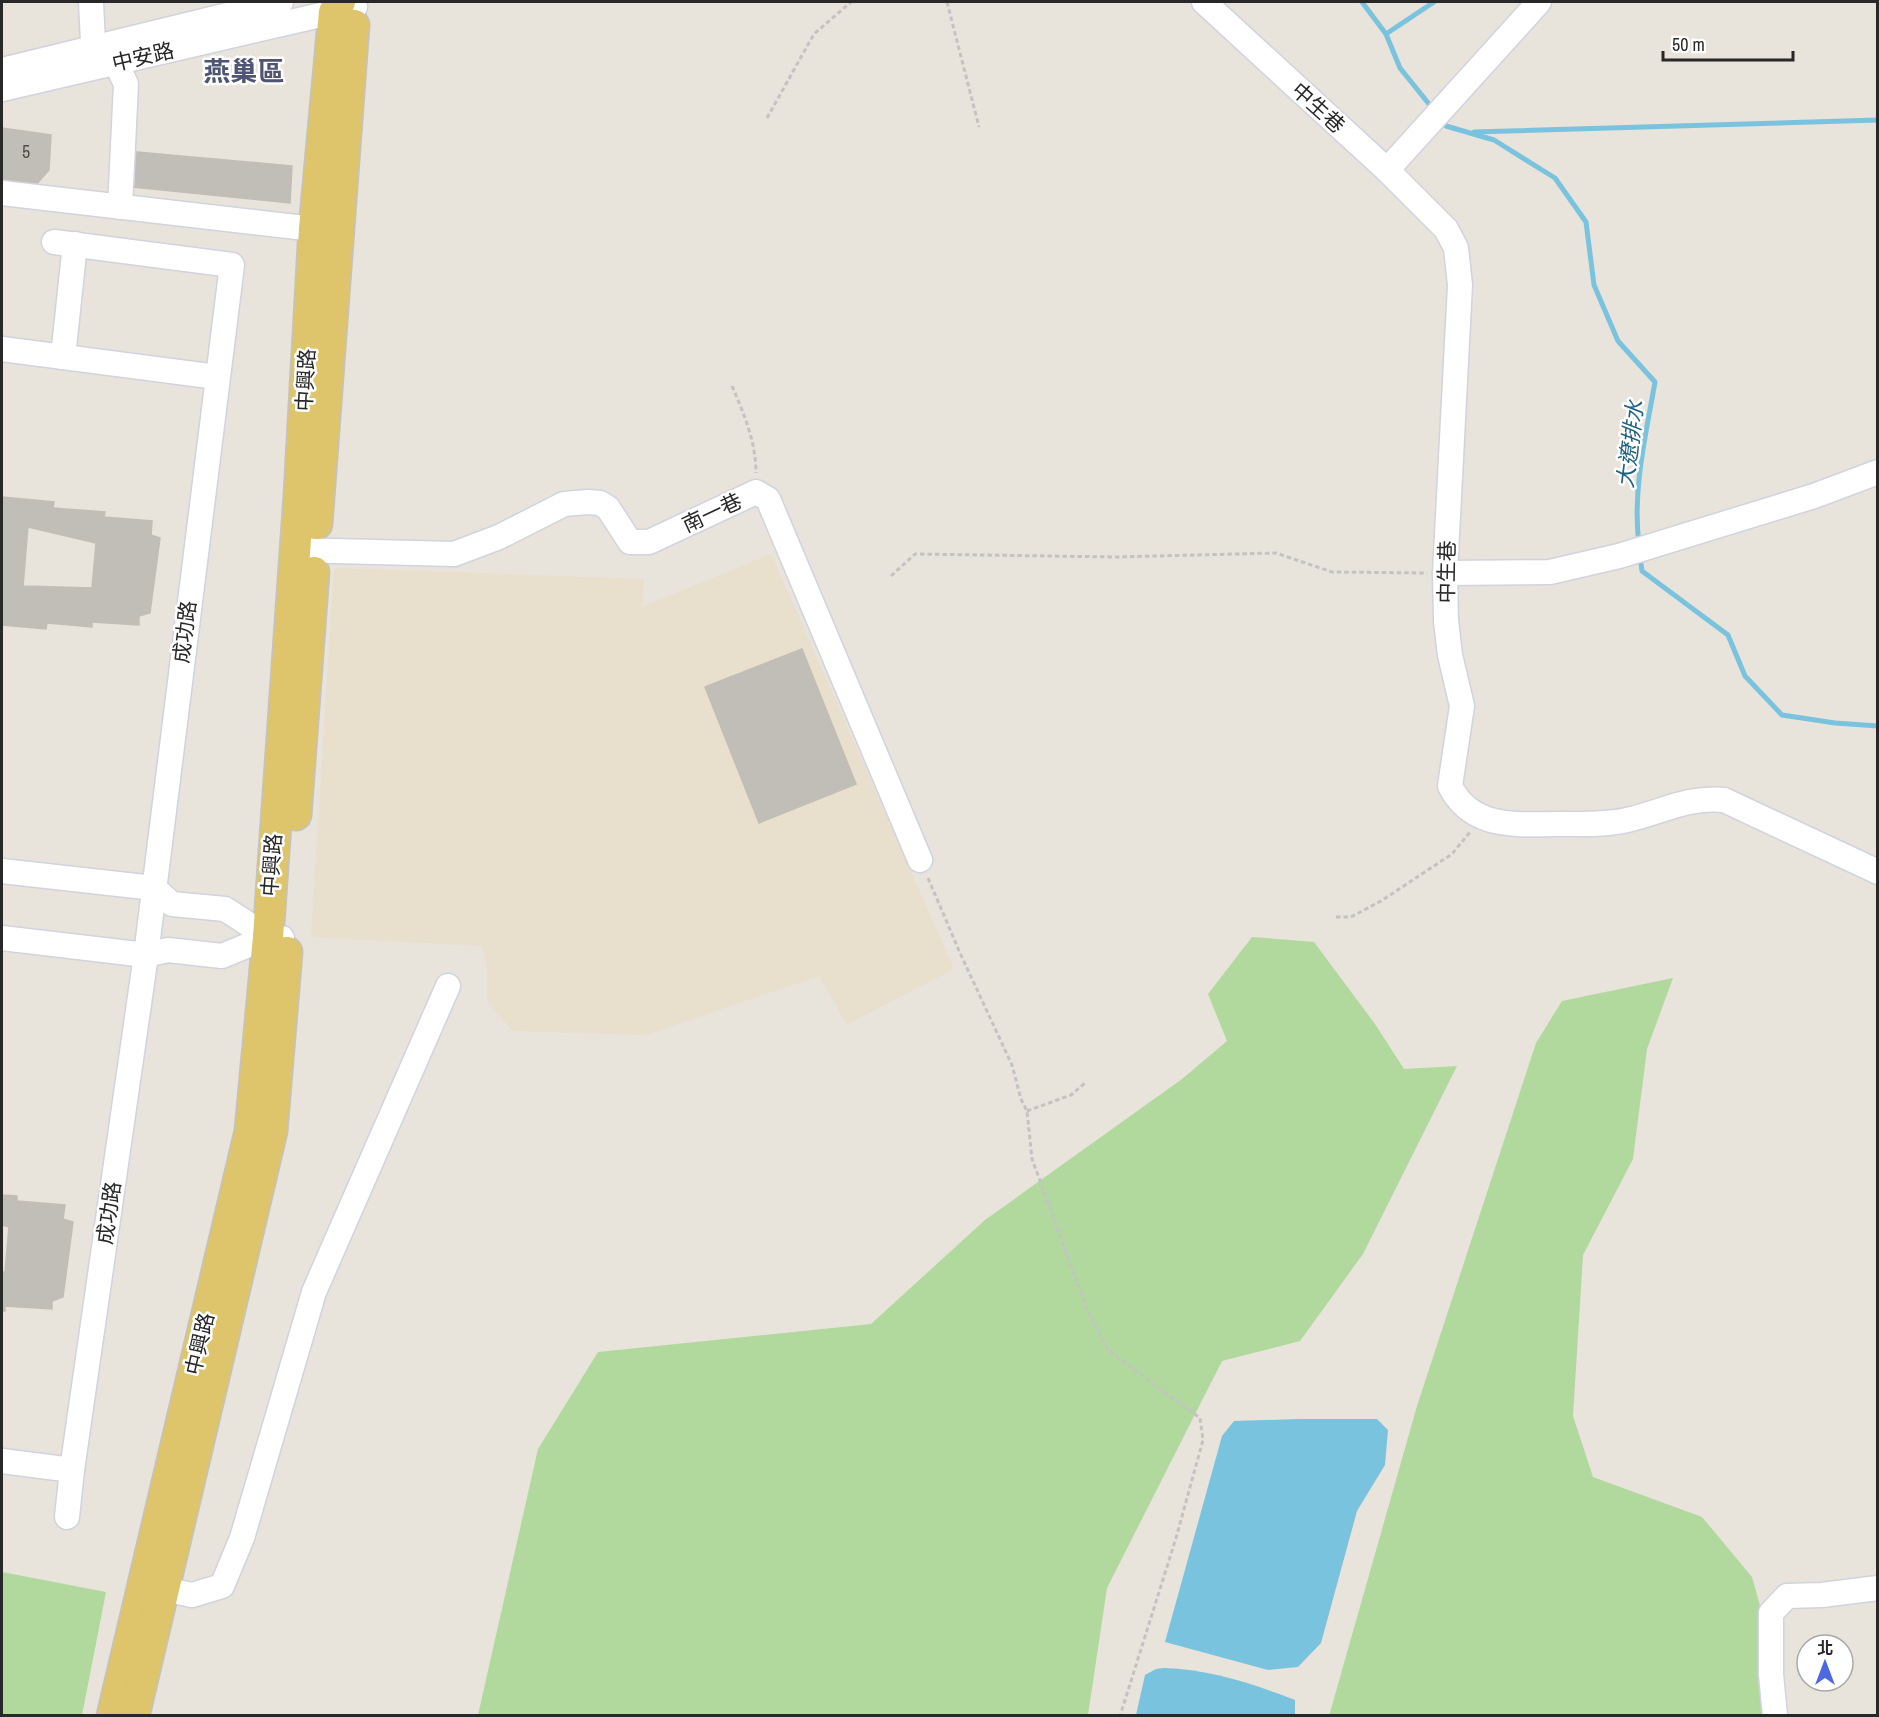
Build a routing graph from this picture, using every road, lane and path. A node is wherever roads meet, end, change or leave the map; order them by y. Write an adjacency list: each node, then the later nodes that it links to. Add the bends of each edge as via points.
1 (91, 2): 8 (street)
2 (282, 2): 8 (street, 中安路)
3 (851, 2): 10 (path, via 814,34)
4 (947, 2): 11 (path)
5 (1204, 2): 12 (street, 中生巷)
6 (1539, 2): 12 (street)
7 (346, 6): 8 (street, 中安路); 15 (main road, 中興路); 22 (main road, 中興路)
8 (101, 60): 9 (street, 中安路); 14 (street, via 126,84)
9 (5, 79)
10 (767, 118)
11 (979, 127)
12 (1387, 170): 23 (street, 中生巷, via 1446,229 1456,248 1460,285)
13 (2, 193): 14 (street)
14 (120, 207): 15 (street)
15 (314, 230): 22 (main road, 中興路)
16 (2, 349): 17 (street)
17 (63, 357): 18 (street); 18 (street, 成功路, via 65,243 232,265)
18 (217, 377): 29 (street, 成功路)
19 (732, 387): 21 (path, via 756,453)
20 (1878, 471): 23 (street, via 1619,556 1550,572)
21 (756, 492): 22 (street, 南一巷, via 649,542 630,542 608,508 588,502 564,504 499,537 454,554); 26 (street, 南一巷, via 768,499)
22 (305, 551): 32 (main road, 中興路)
23 (1445, 573): 24 (path, via 1332,572 1276,553 1116,557 915,554); 25 (street, 中生巷, via 1450,655 1462,706 1450,786 1466,808)
24 (891, 576)
25 (1483, 817): 28 (street, 中生巷, via 1502,824 1583,824 1626,820 1684,802 1724,800); 30 (path, via 1452,854 1381,901 1351,917)
26 (920, 860): 36 (path, via 1012,1065)
27 (2, 871): 29 (street)
28 (1878, 872)
29 (154, 888): 32 (street, via 172,904 225,909); 33 (street, 成功路)
30 (1336, 917)
31 (2, 938): 33 (street)
32 (278, 938): 33 (street, via 222,956 168,950); 40 (main road, 中興路, via 272,1131)
33 (146, 955): 38 (street, 成功路)
34 (448, 987): 40 (street, via 314,1292 242,1538 222,1586 192,1595)
35 (1086, 1083): 36 (path, via 1071,1095)
36 (1027, 1111): 44 (path, via 1032,1159 1089,1315 1109,1352 1200,1418 1203,1440)
37 (2, 1461): 38 (street)
38 (72, 1470): 39 (street, 成功路)
39 (67, 1517)
40 (154, 1588): 42 (main road, 中興路); 43 (main road, 中興路)
41 (1878, 1588): 45 (street, via 1787,1596 1771,1613)
42 (112, 1716)
43 (134, 1716)
44 (1120, 1716)
45 (1775, 1716)

